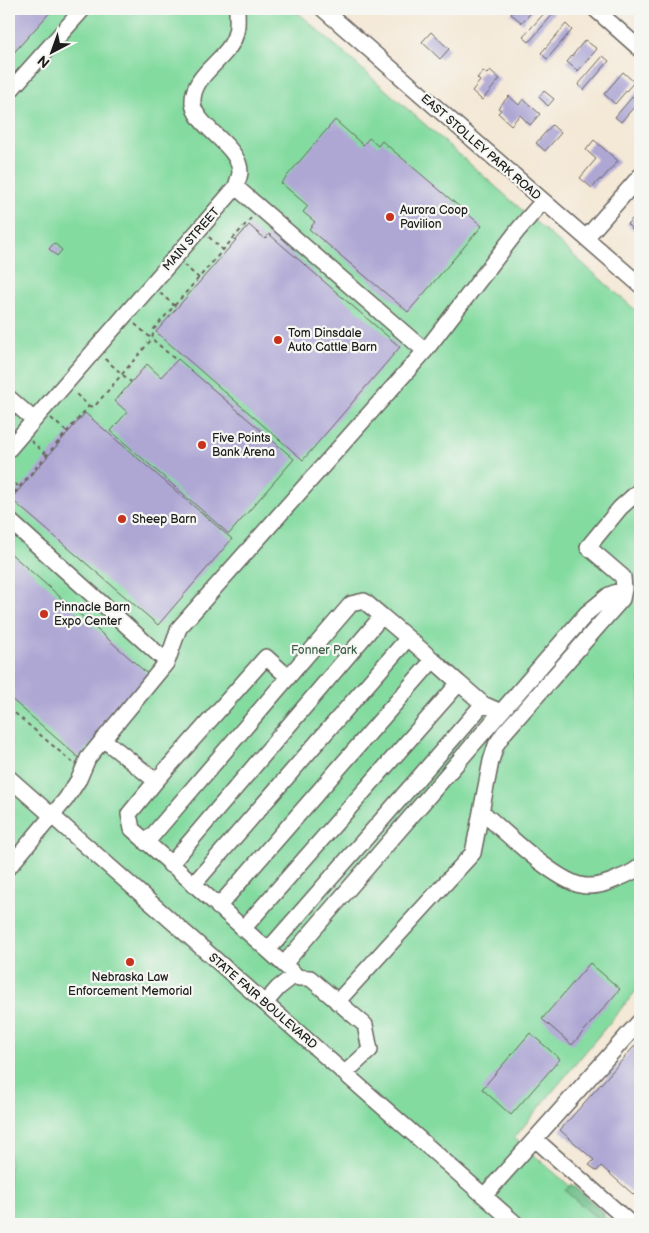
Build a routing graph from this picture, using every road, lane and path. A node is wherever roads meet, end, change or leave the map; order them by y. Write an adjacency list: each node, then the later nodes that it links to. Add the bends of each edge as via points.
1 (83, 9): 6 (street)
2 (237, 9): 8 (street, via 236,33 229,48 196,86 193,94 193,106 198,116 235,157 240,172)
3 (322, 9): 9 (street, EAST STOLLEY PARK ROAD)
4 (595, 9): 5 (street)
5 (640, 49)
6 (9, 92)
7 (640, 176): 12 (street)
8 (236, 187): 10 (street); 11 (street, MAIN STREET)
9 (543, 201): 12 (street, EAST STOLLEY PARK ROAD); 22 (street)
10 (260, 208): 13 (path); 22 (street)
11 (200, 228): 13 (path); 14 (street, MAIN STREET)
12 (586, 238): 17 (street, EAST STOLLEY PARK ROAD)
13 (224, 251): 15 (path)
14 (175, 257): 15 (path); 16 (street, MAIN STREET)
15 (200, 279): 18 (path)
16 (151, 284): 18 (path); 19 (street, MAIN STREET)
17 (640, 285)
18 (176, 307): 20 (path, via 154,330)
19 (125, 315): 20 (path); 21 (street, MAIN STREET)
20 (152, 339): 23 (path); 24 (path)
21 (94, 350): 24 (path); 26 (street, MAIN STREET)
22 (425, 350): 43 (street, via 179,628)
23 (176, 360)
24 (122, 374): 25 (path); 28 (path, via 94,407)
25 (131, 382)
26 (65, 384): 28 (path); 29 (street, MAIN STREET)
27 (9, 398): 29 (street)
28 (88, 406): 31 (path)
29 (38, 415): 30 (street, MAIN STREET); 31 (path)
30 (22, 433): 32 (street, MAIN STREET); 33 (path)
31 (67, 433): 33 (path)
32 (9, 449)
33 (47, 456): 35 (path)
34 (9, 478): 35 (path)
35 (20, 488): 37 (path)
36 (640, 490): 39 (street, via 620,508 588,547 623,577)
37 (9, 499)
38 (9, 520): 43 (street)
39 (624, 589): 48 (street, via 609,595 587,613); 53 (street, via 622,599 496,745)
40 (382, 616): 41 (street); 44 (street, via 364,601 351,604); 56 (street)
41 (408, 638): 42 (street); 59 (street)
42 (433, 660): 45 (street); 60 (street)
43 (167, 662): 49 (street)
44 (288, 678): 52 (street, via 266,657); 55 (street)
45 (459, 682): 46 (street); 61 (street)
46 (483, 704): 48 (street); 62 (street)
47 (9, 708): 50 (path)
48 (501, 712): 63 (street)
49 (103, 739): 50 (street); 52 (street)
50 (82, 771): 54 (street)
51 (9, 778): 54 (street, STATE FAIR BOULEVARD)
52 (156, 781): 55 (street, via 130,814 132,829)
53 (481, 811): 58 (street, via 565,880 581,886 604,885); 65 (street, via 473,853)
54 (52, 817): 57 (street); 66 (street, STATE FAIR BOULEVARD)
55 (146, 843): 56 (street)
56 (170, 865): 59 (street)
57 (9, 866)
58 (640, 866)
59 (193, 885): 60 (street)
60 (218, 907): 61 (street)
61 (243, 929): 62 (street)
62 (268, 950): 63 (street)
63 (284, 964): 64 (street)
64 (299, 978): 65 (street, via 310,978); 66 (street, via 292,977)
65 (337, 1002): 68 (street, via 365,1025 370,1050)
66 (265, 1003): 68 (street, STATE FAIR BOULEVARD)
67 (640, 1021): 69 (street)
68 (345, 1073): 70 (street, STATE FAIR BOULEVARD)
69 (536, 1139): 70 (street); 72 (street)
70 (484, 1196): 71 (street, STATE FAIR BOULEVARD)
71 (516, 1224)
72 (629, 1224)

